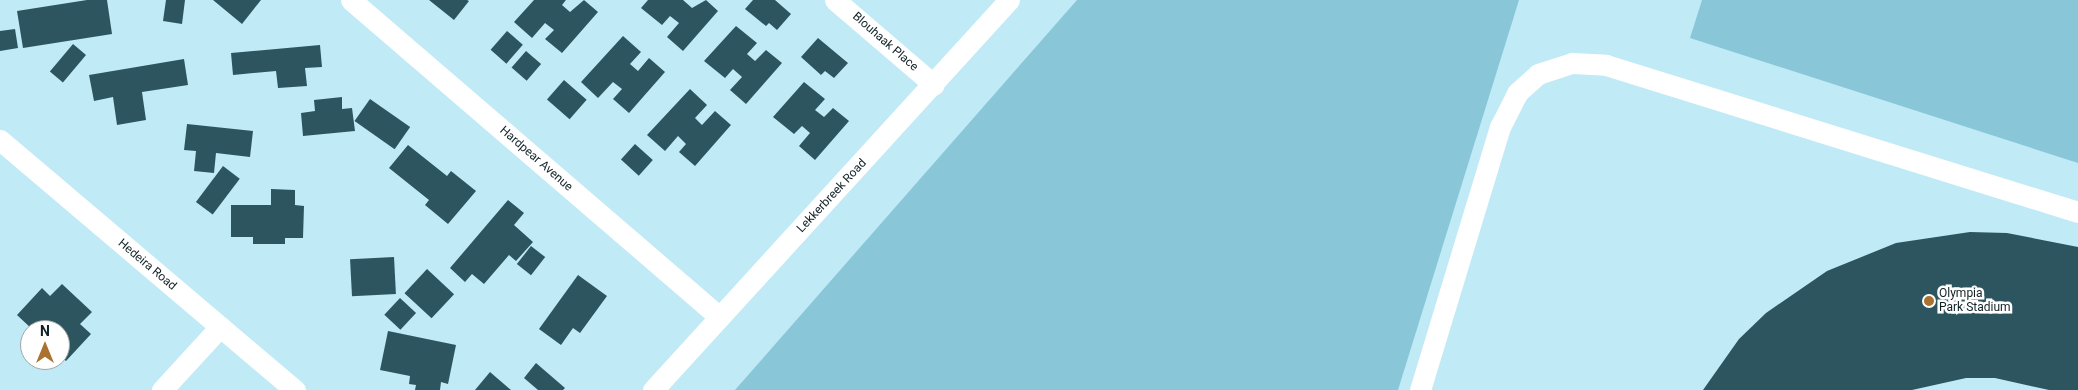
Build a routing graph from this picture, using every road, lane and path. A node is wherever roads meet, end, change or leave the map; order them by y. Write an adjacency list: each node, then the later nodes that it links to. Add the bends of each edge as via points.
1 (351, 0): 7 (street, Hardpear Avenue)
2 (835, 0): 4 (street, Blouhaak Place)
3 (1009, 0): 4 (street, Lekkerbreek Road)
4 (934, 85): 7 (street, Lekkerbreek Road)
5 (0, 140): 8 (street, Hedeira Road)
6 (2078, 212): 12 (street, via 1606,65 1572,64 1538,74 1517,93 1500,127)
7 (720, 318): 11 (street, Lekkerbreek Road)
8 (220, 327): 9 (street); 10 (street, Hedeira Road)
9 (162, 390)
10 (295, 390)
11 (653, 390)
12 (1420, 390)

